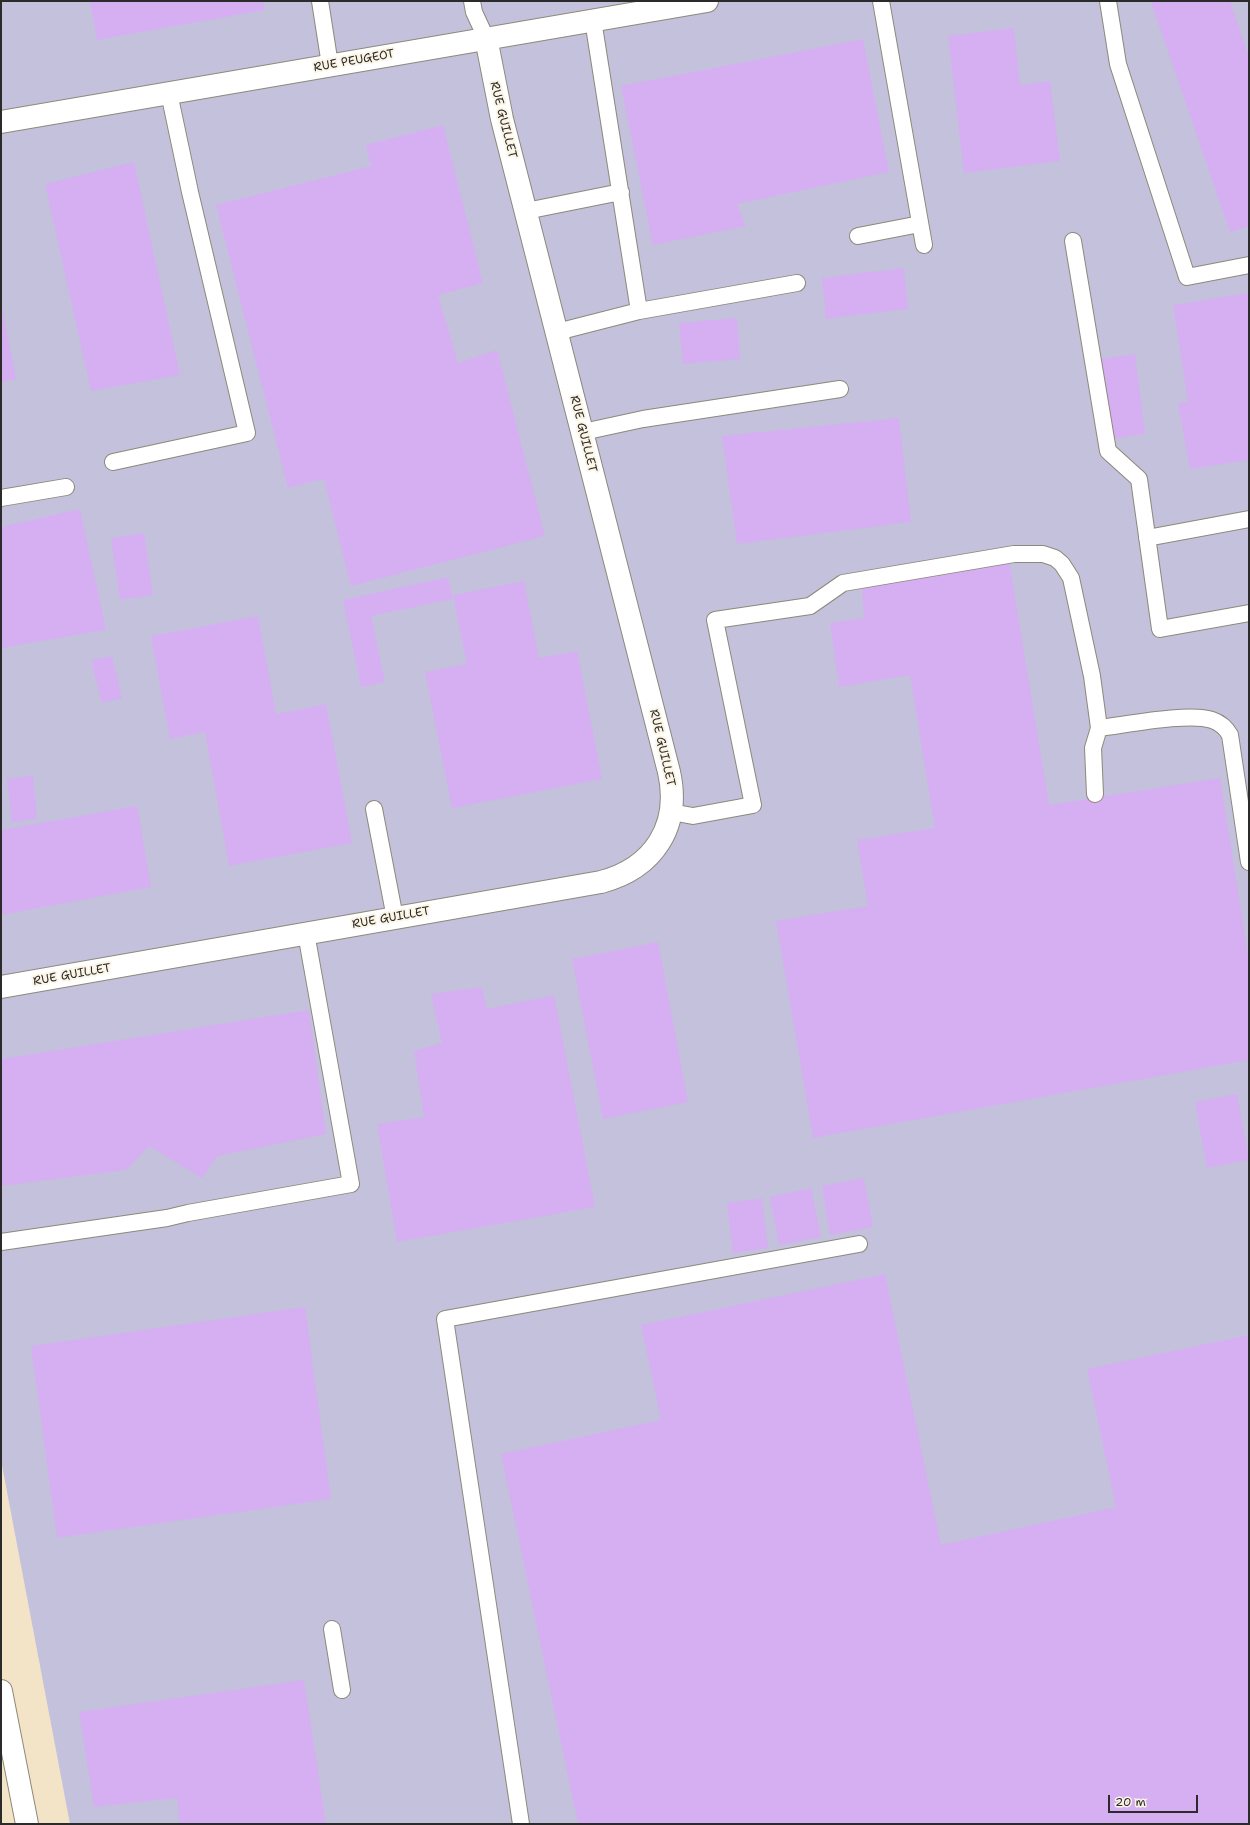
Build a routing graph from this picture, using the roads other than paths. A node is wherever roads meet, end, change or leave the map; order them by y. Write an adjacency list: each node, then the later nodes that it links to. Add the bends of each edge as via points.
1 (320, 1): 8 (lane)
2 (472, 1): 7 (lane, via 474,12)
3 (707, 1): 6 (street, RUE PEUGEOT)
4 (881, 1): 13 (lane)
5 (1108, 1): 17 (lane, via 1118,64 1187,277)
6 (593, 20): 7 (street, RUE PEUGEOT); 11 (lane)
7 (486, 38): 8 (street, RUE PEUGEOT); 12 (street, RUE GUILLET, via 496,91)
8 (330, 65): 9 (street, RUE PEUGEOT)
9 (169, 93): 10 (street, RUE PEUGEOT); 23 (lane, via 247,433)
10 (1, 122)
11 (621, 192): 12 (lane); 19 (lane)
12 (526, 211): 20 (street, RUE GUILLET)
13 (920, 224): 14 (lane); 16 (lane)
14 (858, 236)
15 (1073, 241): 27 (lane, via 1108,452 1139,479)
16 (924, 245)
17 (1249, 265)
18 (797, 283): 19 (lane)
19 (639, 311): 20 (lane)
20 (557, 332): 22 (street, RUE GUILLET)
21 (840, 389): 22 (lane, via 631,421)
22 (583, 432): 32 (street, RUE GUILLET, via 669,772)
23 (113, 462)
24 (66, 487): 25 (lane)
25 (1, 498)
26 (1249, 519): 27 (lane)
27 (1148, 538): 28 (lane, via 1160,629)
28 (1249, 613)
29 (1099, 728): 30 (lane, via 1093,748); 32 (lane, via 1092,676 1071,578 1055,558 1043,554 1014,554 843,582 810,606 715,620 753,805 693,816); 33 (lane, via 1198,718 1220,723 1230,735)
30 (1094, 794)
31 (374, 809): 34 (lane)
32 (671, 812): 34 (street, RUE GUILLET, via 664,834 651,854 634,869 618,877)
33 (1249, 862)
34 (395, 918): 35 (street, RUE GUILLET)
35 (306, 933): 36 (street, RUE GUILLET); 37 (lane, via 352,1184 167,1218)
36 (1, 987)
37 (1, 1242)
38 (859, 1244): 43 (lane, via 445,1319)
39 (332, 1629): 40 (lane)
40 (342, 1690)
41 (1, 1691): 42 (street)
42 (27, 1824)
43 (521, 1824)

